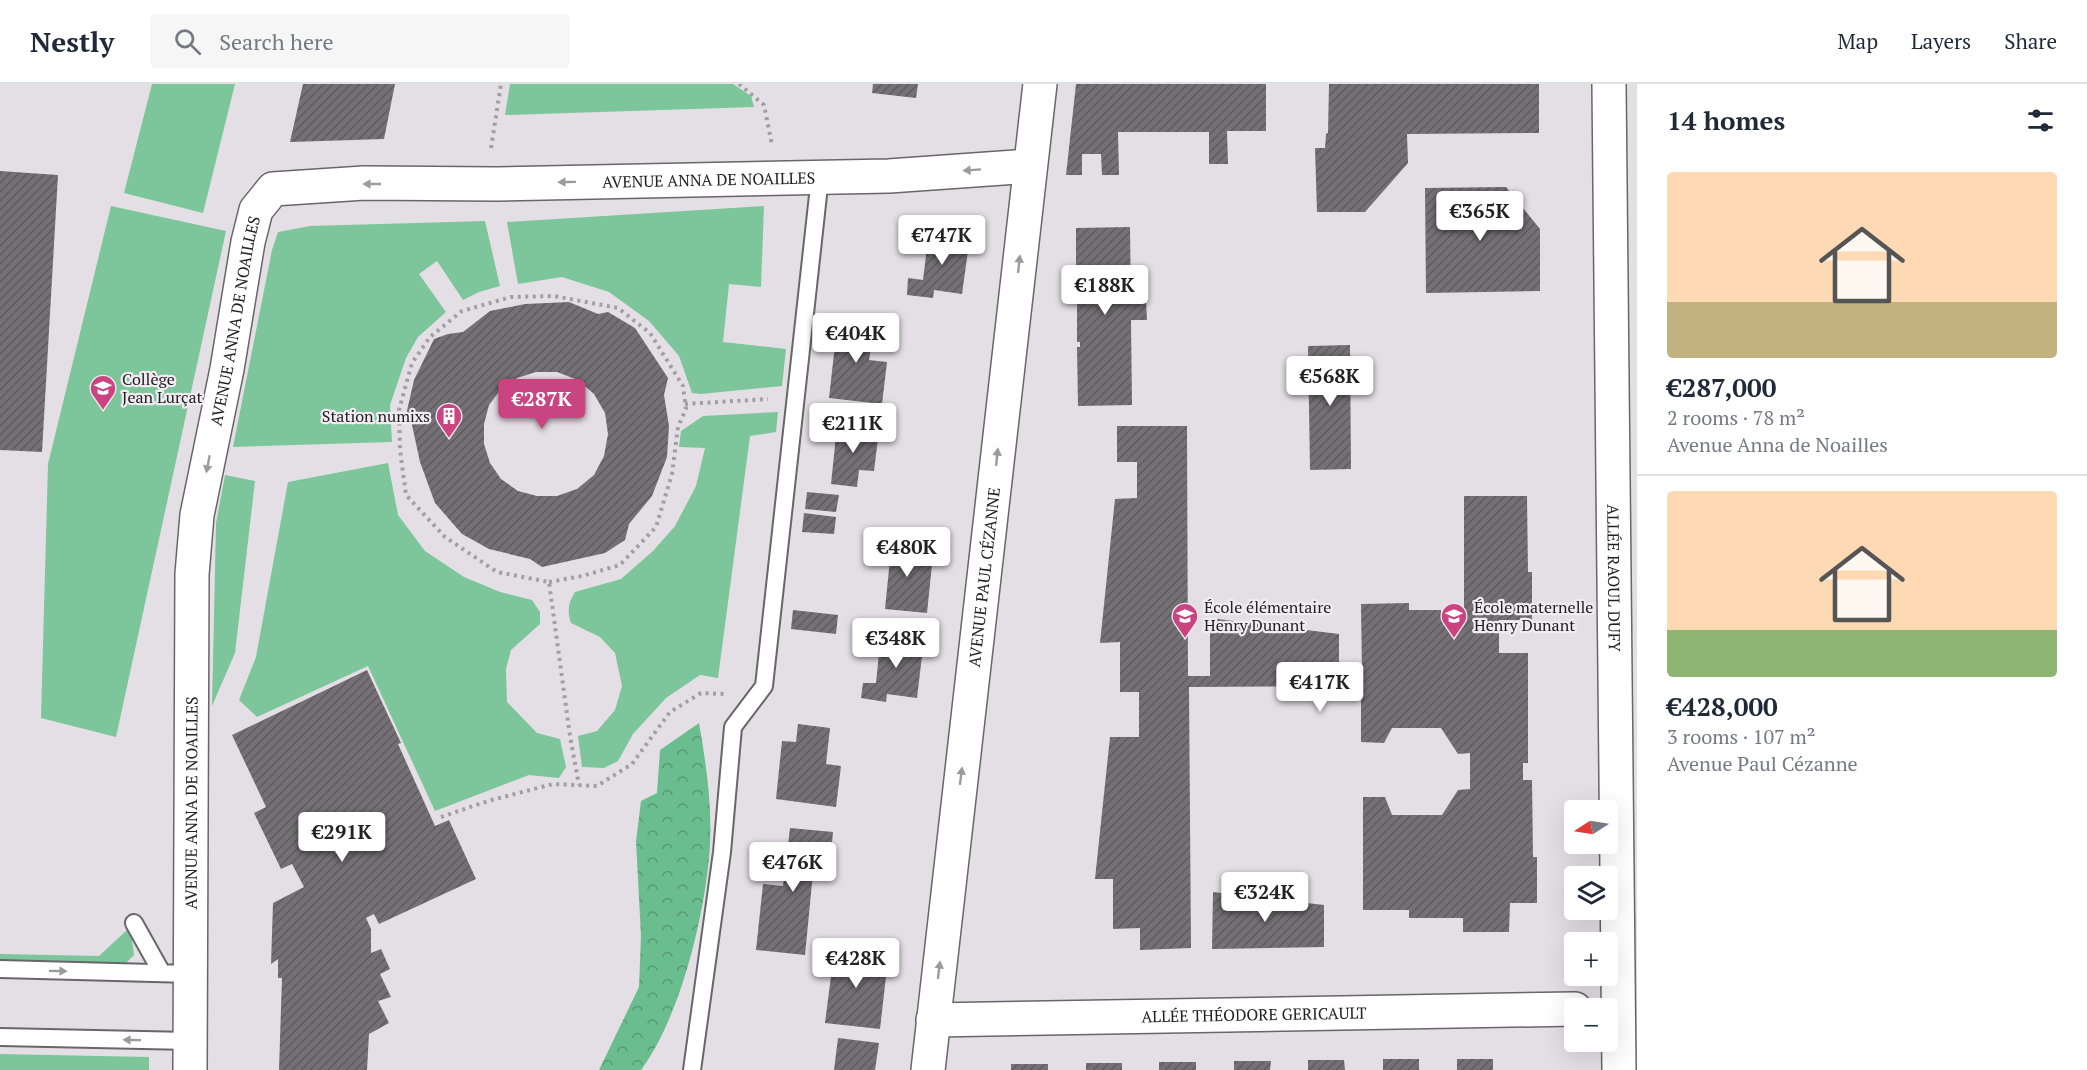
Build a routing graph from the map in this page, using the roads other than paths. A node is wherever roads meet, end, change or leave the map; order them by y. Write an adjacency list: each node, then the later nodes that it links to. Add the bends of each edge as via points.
1 (1040, 84): 3 (street, AVENUE PAUL CÉZANNE)
2 (1609, 84): 5 (street, ALLÉE RAOUL DUFY)
3 (1030, 166): 4 (street, AVENUE ANNA DE NOAILLES, one-way to 4); 11 (street, AVENUE PAUL CÉZANNE, one-way to 3)
4 (820, 177): 7 (street, AVENUE ANNA DE NOAILLES, one-way to 7, via 364,183 273,189 256,210 197,515 192,574); 14 (lane, via 764,686 733,727 722,852)
5 (1624, 256): 9 (street, ALLÉE RAOUL DUFY)
6 (134, 923): 7 (lane)
7 (182, 966): 8 (lane, one-way to 7); 13 (street, AVENUE ANNA DE NOAILLES)
8 (0, 969)
9 (1619, 1000): 16 (street, ALLÉE RAOUL DUFY)
10 (1564, 1009): 11 (street, ALLÉE THÉODORE GERICAULT)
11 (933, 1020): 15 (street, AVENUE PAUL CÉZANNE)
12 (0, 1037): 13 (lane, one-way to 12)
13 (190, 1056)
14 (692, 1070)
15 (927, 1070)
16 (1619, 1070)

